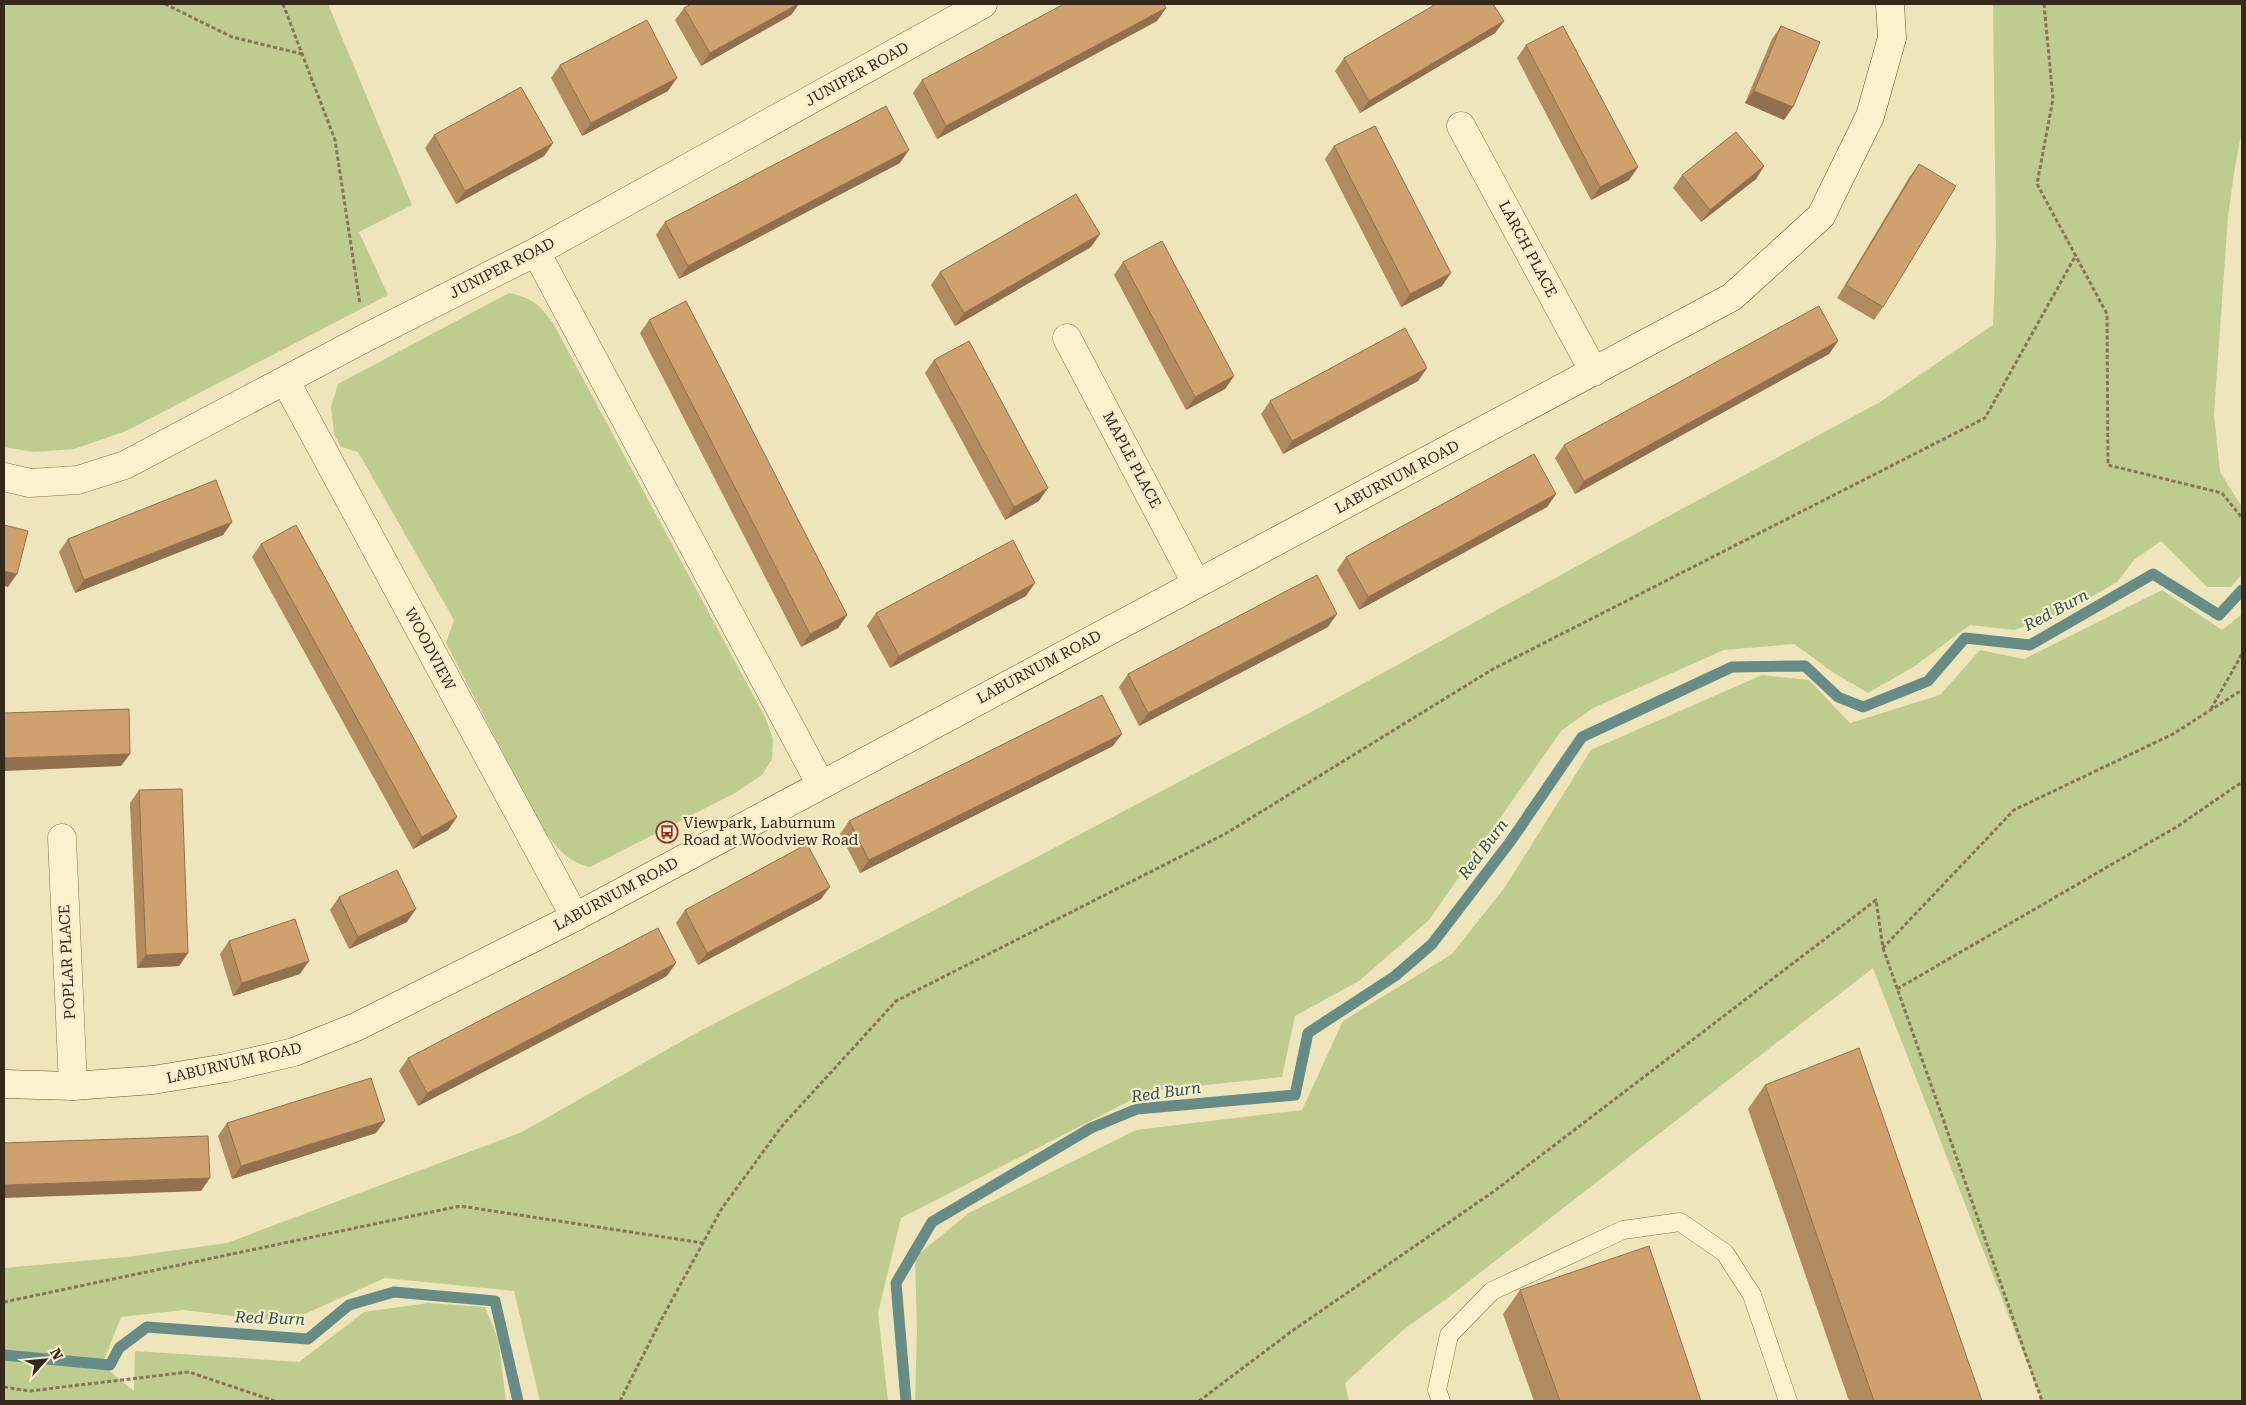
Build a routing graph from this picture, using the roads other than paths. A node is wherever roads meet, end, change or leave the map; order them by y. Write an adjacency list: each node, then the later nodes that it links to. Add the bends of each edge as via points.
1 (983, 4): 4 (street, JUNIPER ROAD)
2 (1890, 4): 6 (street, LABURNUM ROAD, via 1892,38 1870,116 1821,216 1732,297)
3 (1461, 126): 6 (street, LARCH PLACE)
4 (536, 252): 7 (street, JUNIPER ROAD, via 365,338); 10 (street)
5 (1067, 338): 9 (street, MAPLE PLACE)
6 (1594, 372): 9 (street, LABURNUM ROAD)
7 (286, 382): 8 (street, JUNIPER ROAD, via 125,465 78,480 30,483); 12 (street, WOODVIEW)
8 (4, 477)
9 (1196, 582): 10 (street, LABURNUM ROAD)
10 (821, 785): 12 (street, LABURNUM ROAD)
11 (62, 838): 14 (street, POPLAR PLACE)
12 (574, 917): 14 (street, LABURNUM ROAD, via 356,1027 294,1052 153,1080)
13 (4, 1084): 14 (street, LABURNUM ROAD)
14 (73, 1086)
15 (1441, 1401): 16 (lane, via 1437,1390 1449,1335 1492,1291 1623,1230 1680,1222 1725,1253 1752,1295)
16 (1788, 1401)

